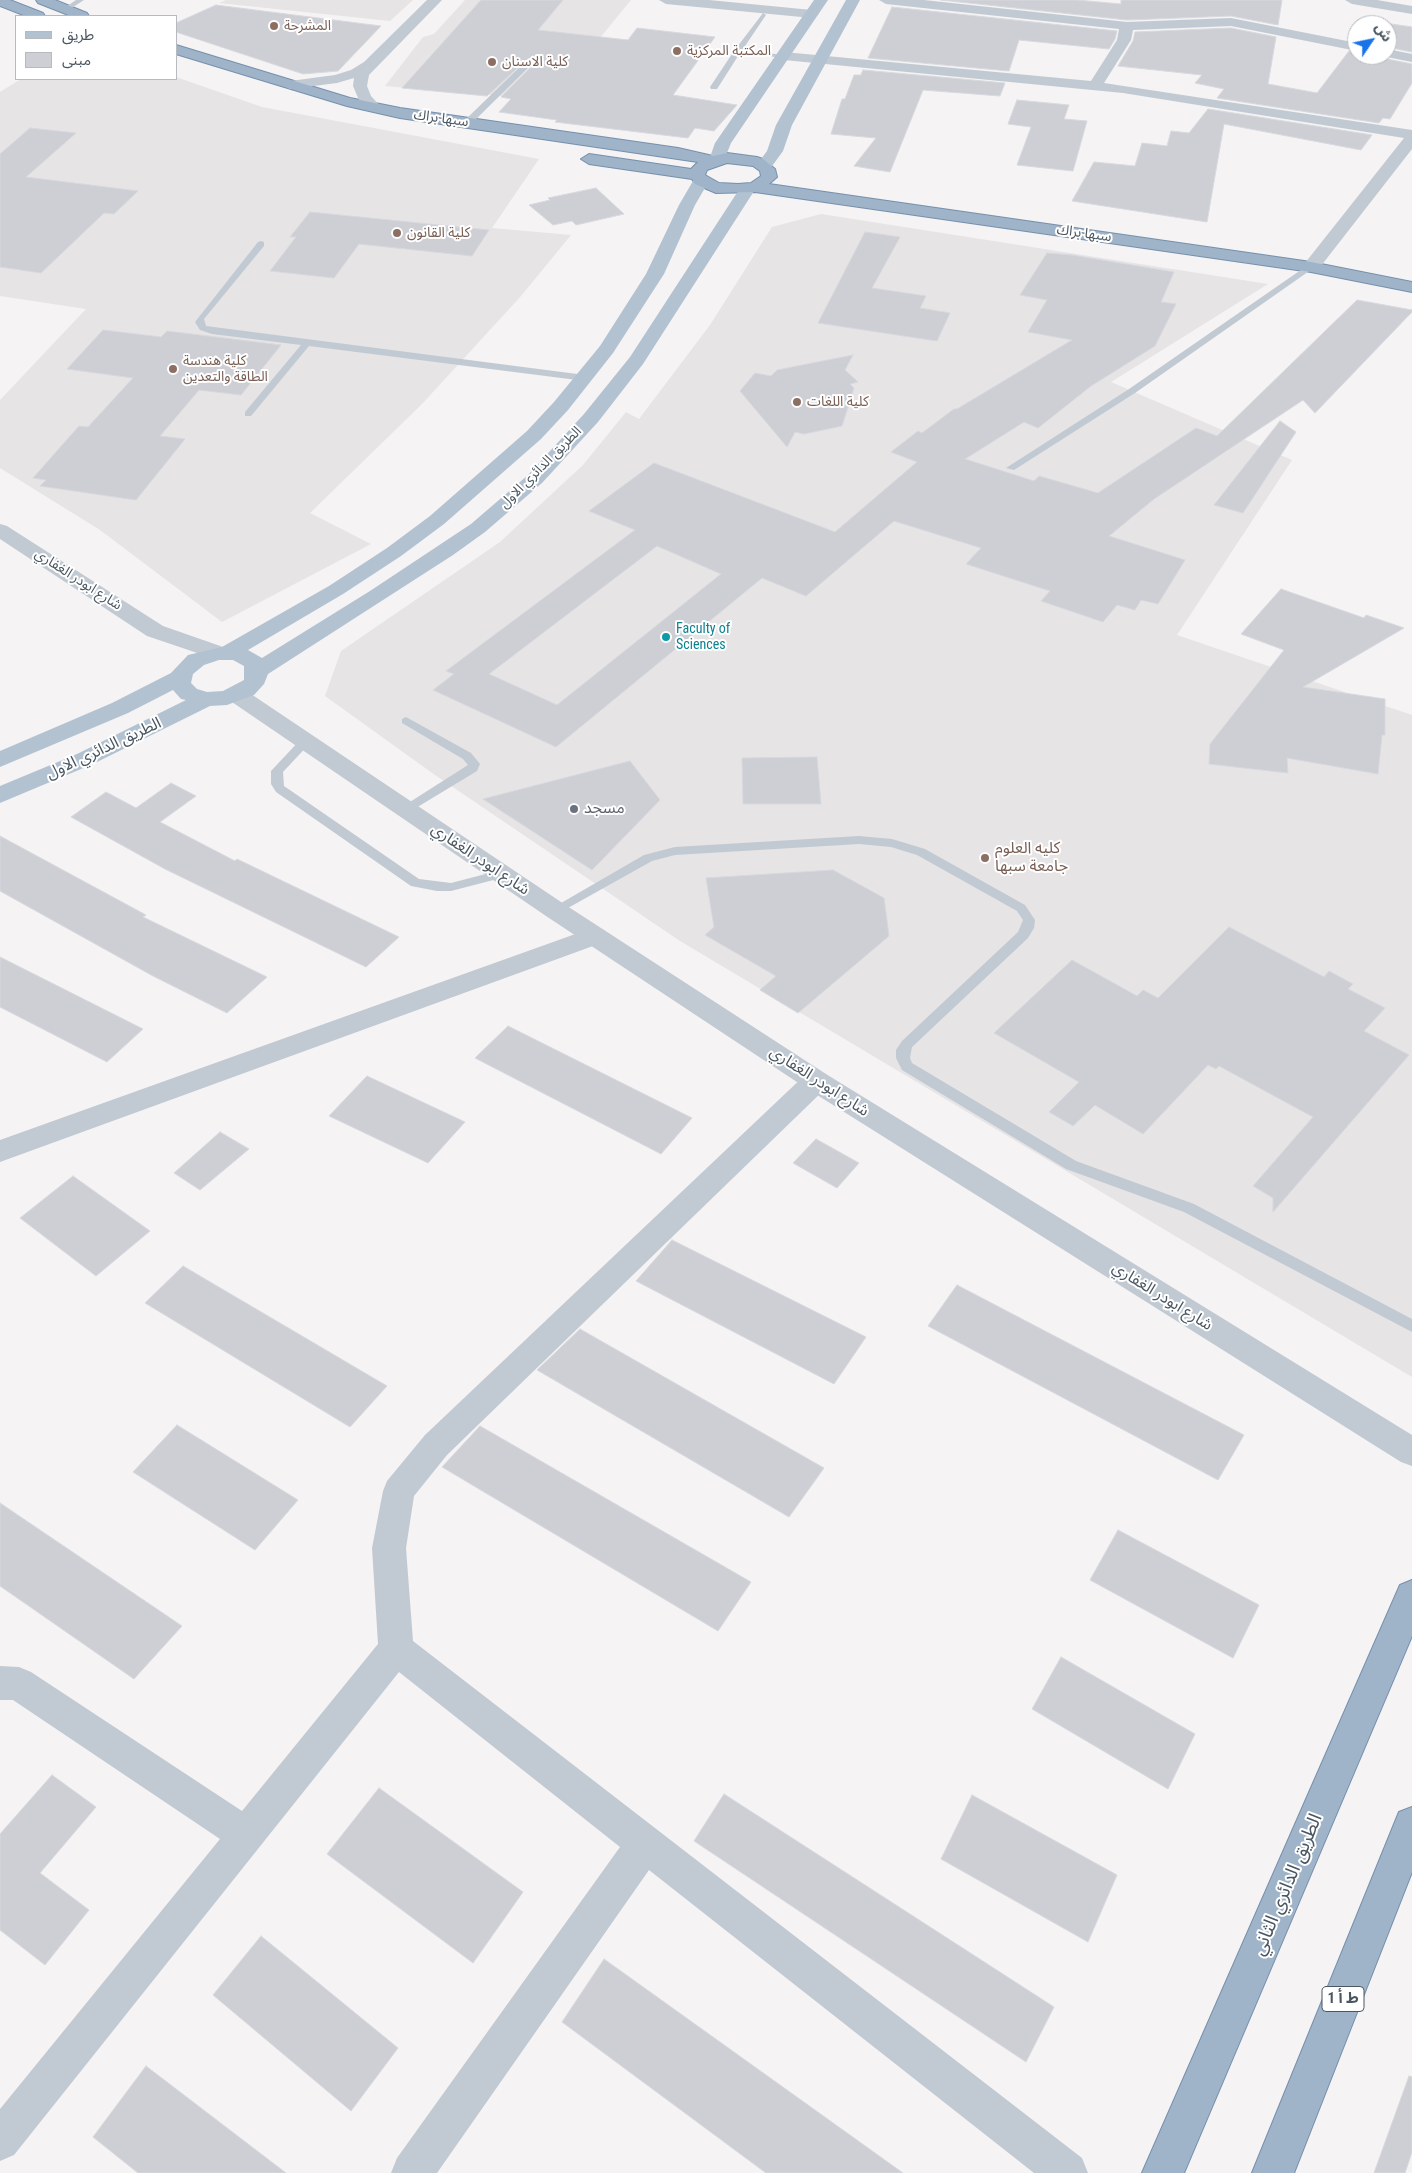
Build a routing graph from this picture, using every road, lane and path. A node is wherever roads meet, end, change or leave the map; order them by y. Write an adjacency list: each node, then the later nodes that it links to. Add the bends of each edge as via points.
1 (43, 0): 10 (highway)
2 (81, 0): 10 (lane)
3 (435, 0): 25 (street)
4 (666, 0): 12 (street)
5 (821, 0): 12 (main road)
6 (853, 0): 23 (main road)
7 (886, 0): 16 (street)
8 (1352, 0): 11 (street)
9 (0, 1): 13 (highway)
10 (65, 10): 14 (highway)
11 (1412, 10)
12 (812, 14): 21 (main road)
13 (35, 15)
14 (79, 15)
15 (763, 15): 19 (lane)
16 (1127, 26): 17 (street, via 1231,22); 28 (street, via 1124,40)
17 (1347, 45)
18 (178, 50): 26 (highway, سبها-براك)
19 (738, 51): 21 (lane); 27 (lane)
20 (1397, 55): 22 (street)
21 (784, 56): 23 (street); 35 (main road, via 723,143)
22 (1412, 58)
23 (820, 59): 28 (street); 36 (main road, via 784,125)
24 (528, 64): 31 (lane)
25 (369, 65): 26 (street, via 337,79); 29 (street, via 360,86)
26 (290, 85): 29 (highway, سبها-براك)
27 (714, 86)
28 (1095, 86): 33 (street)
29 (373, 107): 31 (highway, سبها-براك)
30 (326, 112): 32 (highway, سبها-براك)
31 (468, 122): 35 (highway, سبها-براك)
32 (432, 133)
33 (1412, 137): 42 (street)
34 (576, 156): 38 (highway)
35 (715, 160): 36 (highway, سبها-براك, via 743,159); 38 (highway, via 700,167)
36 (766, 167): 37 (highway); 39 (highway, via 769,177)
37 (787, 172)
38 (699, 178): 39 (highway, سبها-براك, via 721,188); 46 (main road, الطريق الدائري الاول, via 655,274)
39 (752, 187): 42 (highway, سبها-براك); 52 (main road, الطريق الدائري الاول, via 637,360 591,418 535,479 446,551)
40 (984, 204): 42 (highway, سبها-براك)
41 (261, 244): 45 (lane, via 200,318 200,325 212,331)
42 (1314, 262): 43 (highway, سبها-براك); 44 (highway, سبها-براك); 48 (lane, via 1132,391)
43 (1412, 273)
44 (1412, 287)
45 (307, 342): 46 (lane); 47 (lane)
46 (586, 378): 51 (main road, الطريق الدائري الاول, via 528,441 437,520 336,590)
47 (248, 414)
48 (1012, 468)
49 (0, 530): 50 (street, شارع ابودر الغفاري)
50 (155, 631): 51 (street, شارع ابودر الغفاري); 53 (street, شارع ابودر الغفاري, via 172,650)
51 (222, 653): 52 (main road, via 248,658); 53 (main road, الطريق الدائري الاول, via 196,660)
52 (258, 670): 54 (main road, via 253,684)
53 (181, 674): 55 (main road, via 183,689); 58 (main road, الطريق الدائري الاول, via 112,712)
54 (237, 695): 55 (main road); 57 (street, شارع ابودر الغفاري)
55 (206, 699): 59 (main road, الطريق الدائري الاول, via 85,759)
56 (406, 721): 60 (lane, via 467,756 474,764 473,768)
57 (305, 742): 60 (street, شارع ابودر الغفاري); 61 (lane, via 277,771 276,784 415,882 425,886 451,887)
58 (0, 760)
59 (0, 795)
60 (406, 810): 61 (street, شارع ابودر الغفاري)
61 (501, 874): 62 (street, شارع ابودر الغفاري)
62 (555, 910): 63 (street, شارع ابودر الغفاري); 66 (lane, via 648,858 675,851 859,840 892,843 921,852 1021,908 1028,920 1028,928 907,1044 902,1058 907,1066 1071,1164 1189,1208)
63 (595, 936): 64 (street, شارع ابودر الغفاري); 65 (street)
64 (816, 1081): 67 (street, شارع ابودر الغفاري); 69 (street, via 436,1445 399,1491 390,1548)
65 (0, 1151)
66 (1412, 1326)
67 (1412, 1452)
68 (1412, 1596): 77 (highway, الطريق الدائري الثاني)
69 (396, 1649): 72 (street); 73 (street)
70 (0, 1683): 72 (street, via 19,1684)
71 (1412, 1825): 78 (highway, ط أ 1)
72 (246, 1835): 74 (street)
73 (645, 1844): 75 (street); 76 (street)
74 (0, 2142)
75 (412, 2173)
76 (1067, 2173)
77 (1162, 2173)
78 (1273, 2173)

